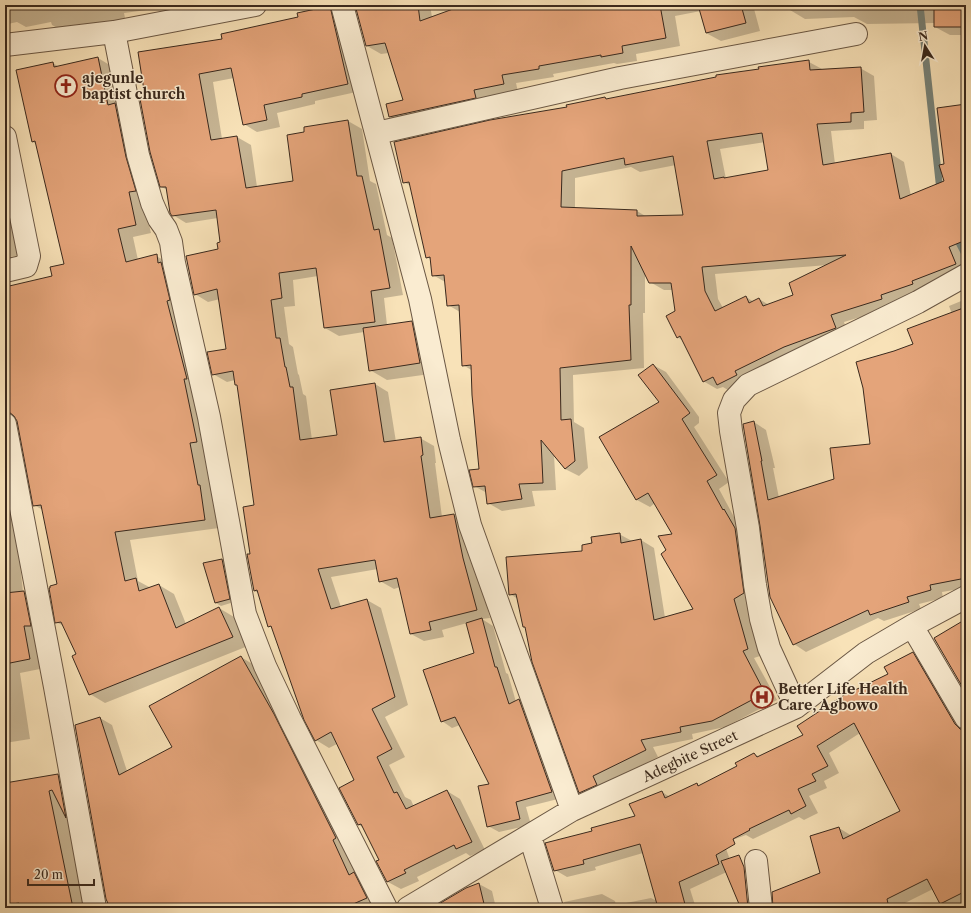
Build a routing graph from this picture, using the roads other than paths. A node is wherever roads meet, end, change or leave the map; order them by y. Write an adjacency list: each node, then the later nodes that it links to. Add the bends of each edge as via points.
1 (255, 5): 3 (street)
2 (342, 5): 6 (street)
3 (114, 32): 5 (street); 19 (street, via 138,155 158,219 166,229 171,242 209,417 245,614 265,666 290,719)
4 (856, 34): 6 (street, via 620,78)
5 (5, 45)
6 (377, 133): 15 (street, via 420,299 449,440 470,525)
7 (5, 137): 8 (street, via 29,256 26,266)
8 (5, 271)
9 (966, 275): 13 (street, via 918,302 748,385 734,400 728,413 761,619 769,648)
10 (5, 424): 18 (street)
11 (966, 597): 12 (street, Adegbite Street)
12 (912, 626): 13 (street, Adegbite Street, via 866,653); 14 (street)
13 (796, 707): 15 (street, Adegbite Street)
14 (966, 718)
15 (572, 810): 16 (street, Adegbite Street)
16 (530, 836): 20 (street, Adegbite Street); 21 (street)
17 (756, 861): 22 (street)
18 (95, 908)
19 (386, 908)
20 (408, 908)
21 (552, 908)
22 (761, 908)

